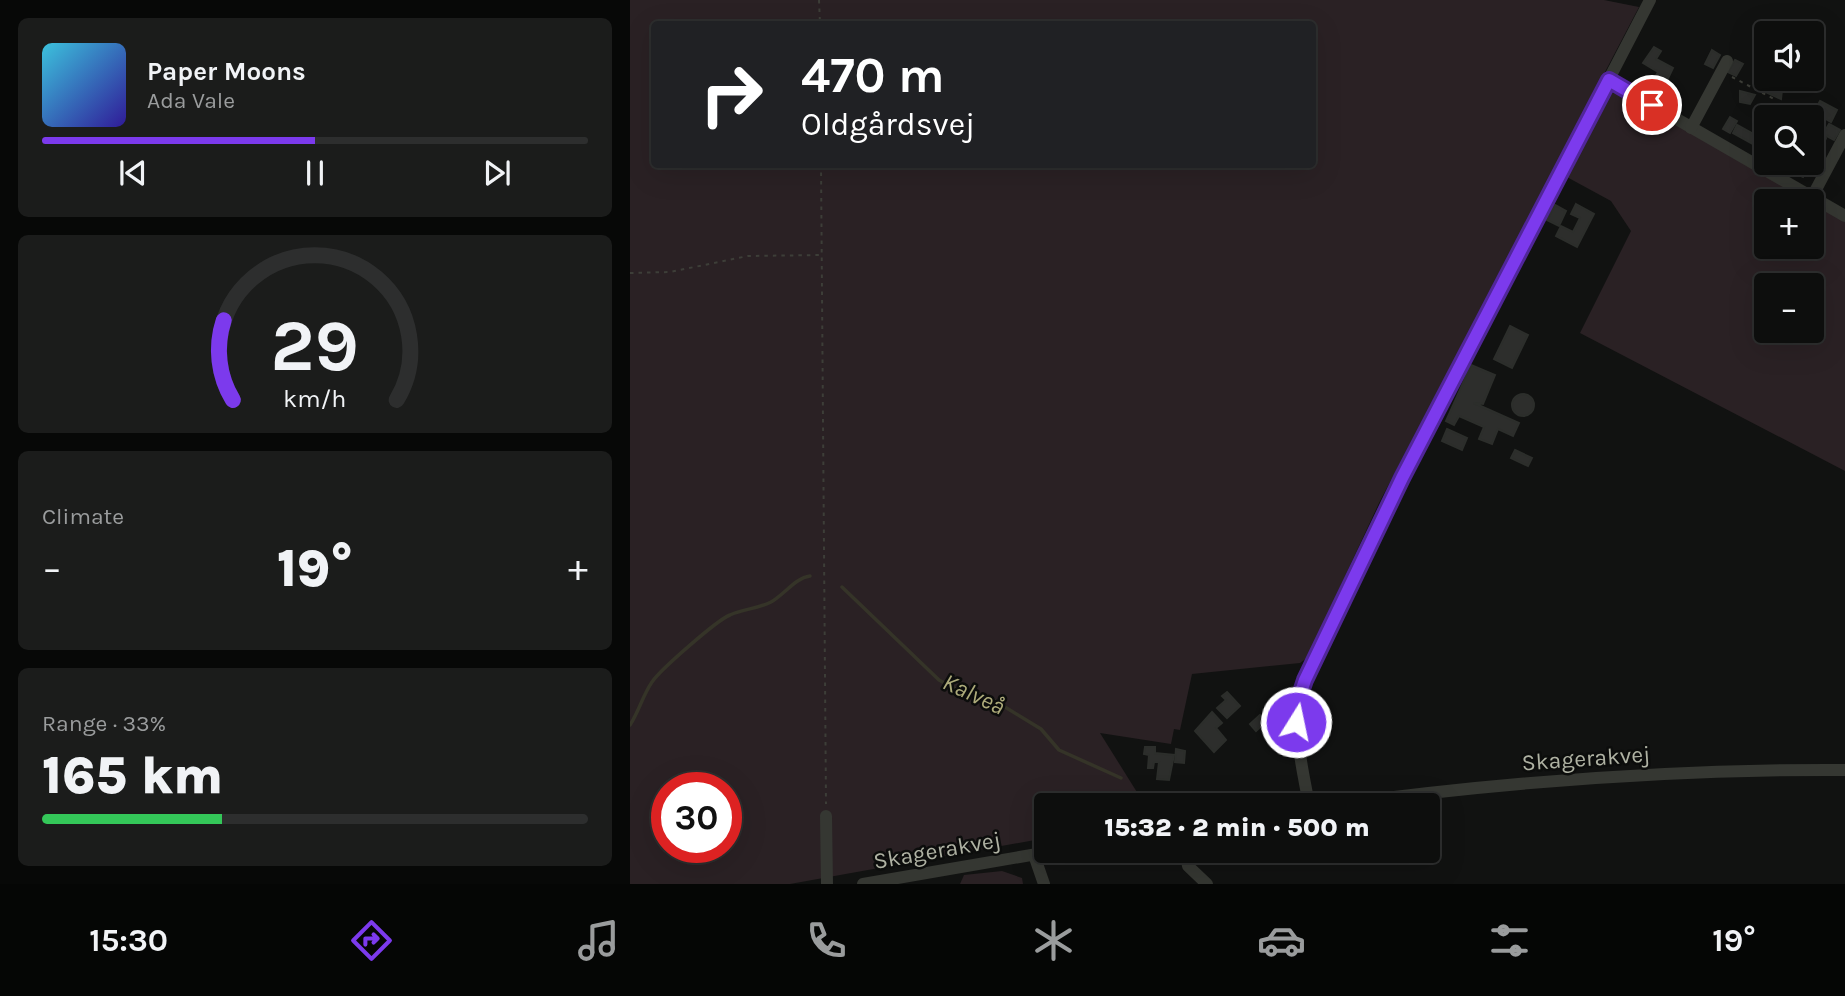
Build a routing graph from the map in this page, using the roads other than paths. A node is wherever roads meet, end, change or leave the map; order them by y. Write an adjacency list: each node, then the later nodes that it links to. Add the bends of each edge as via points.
1 (1650, 0): 3 (street)
2 (1725, 66): 4 (street)
3 (1609, 80): 4 (street); 11 (street, via 1402,478 1305,680 1296,722)
4 (1691, 128): 6 (street)
5 (1845, 135): 7 (street)
6 (1798, 189)
7 (1816, 189)
8 (1824, 204): 9 (street)
9 (1845, 216)
10 (1845, 770): 12 (street, Skagerakvej, via 1572,779)
11 (1306, 793)
12 (1440, 793)
13 (826, 816): 17 (street)
14 (1034, 855): 18 (street, Skagerakvej)
15 (1037, 863): 19 (street)
16 (1187, 863): 20 (street)
17 (827, 884)
18 (863, 884)
19 (1044, 884)
20 (1208, 884)

